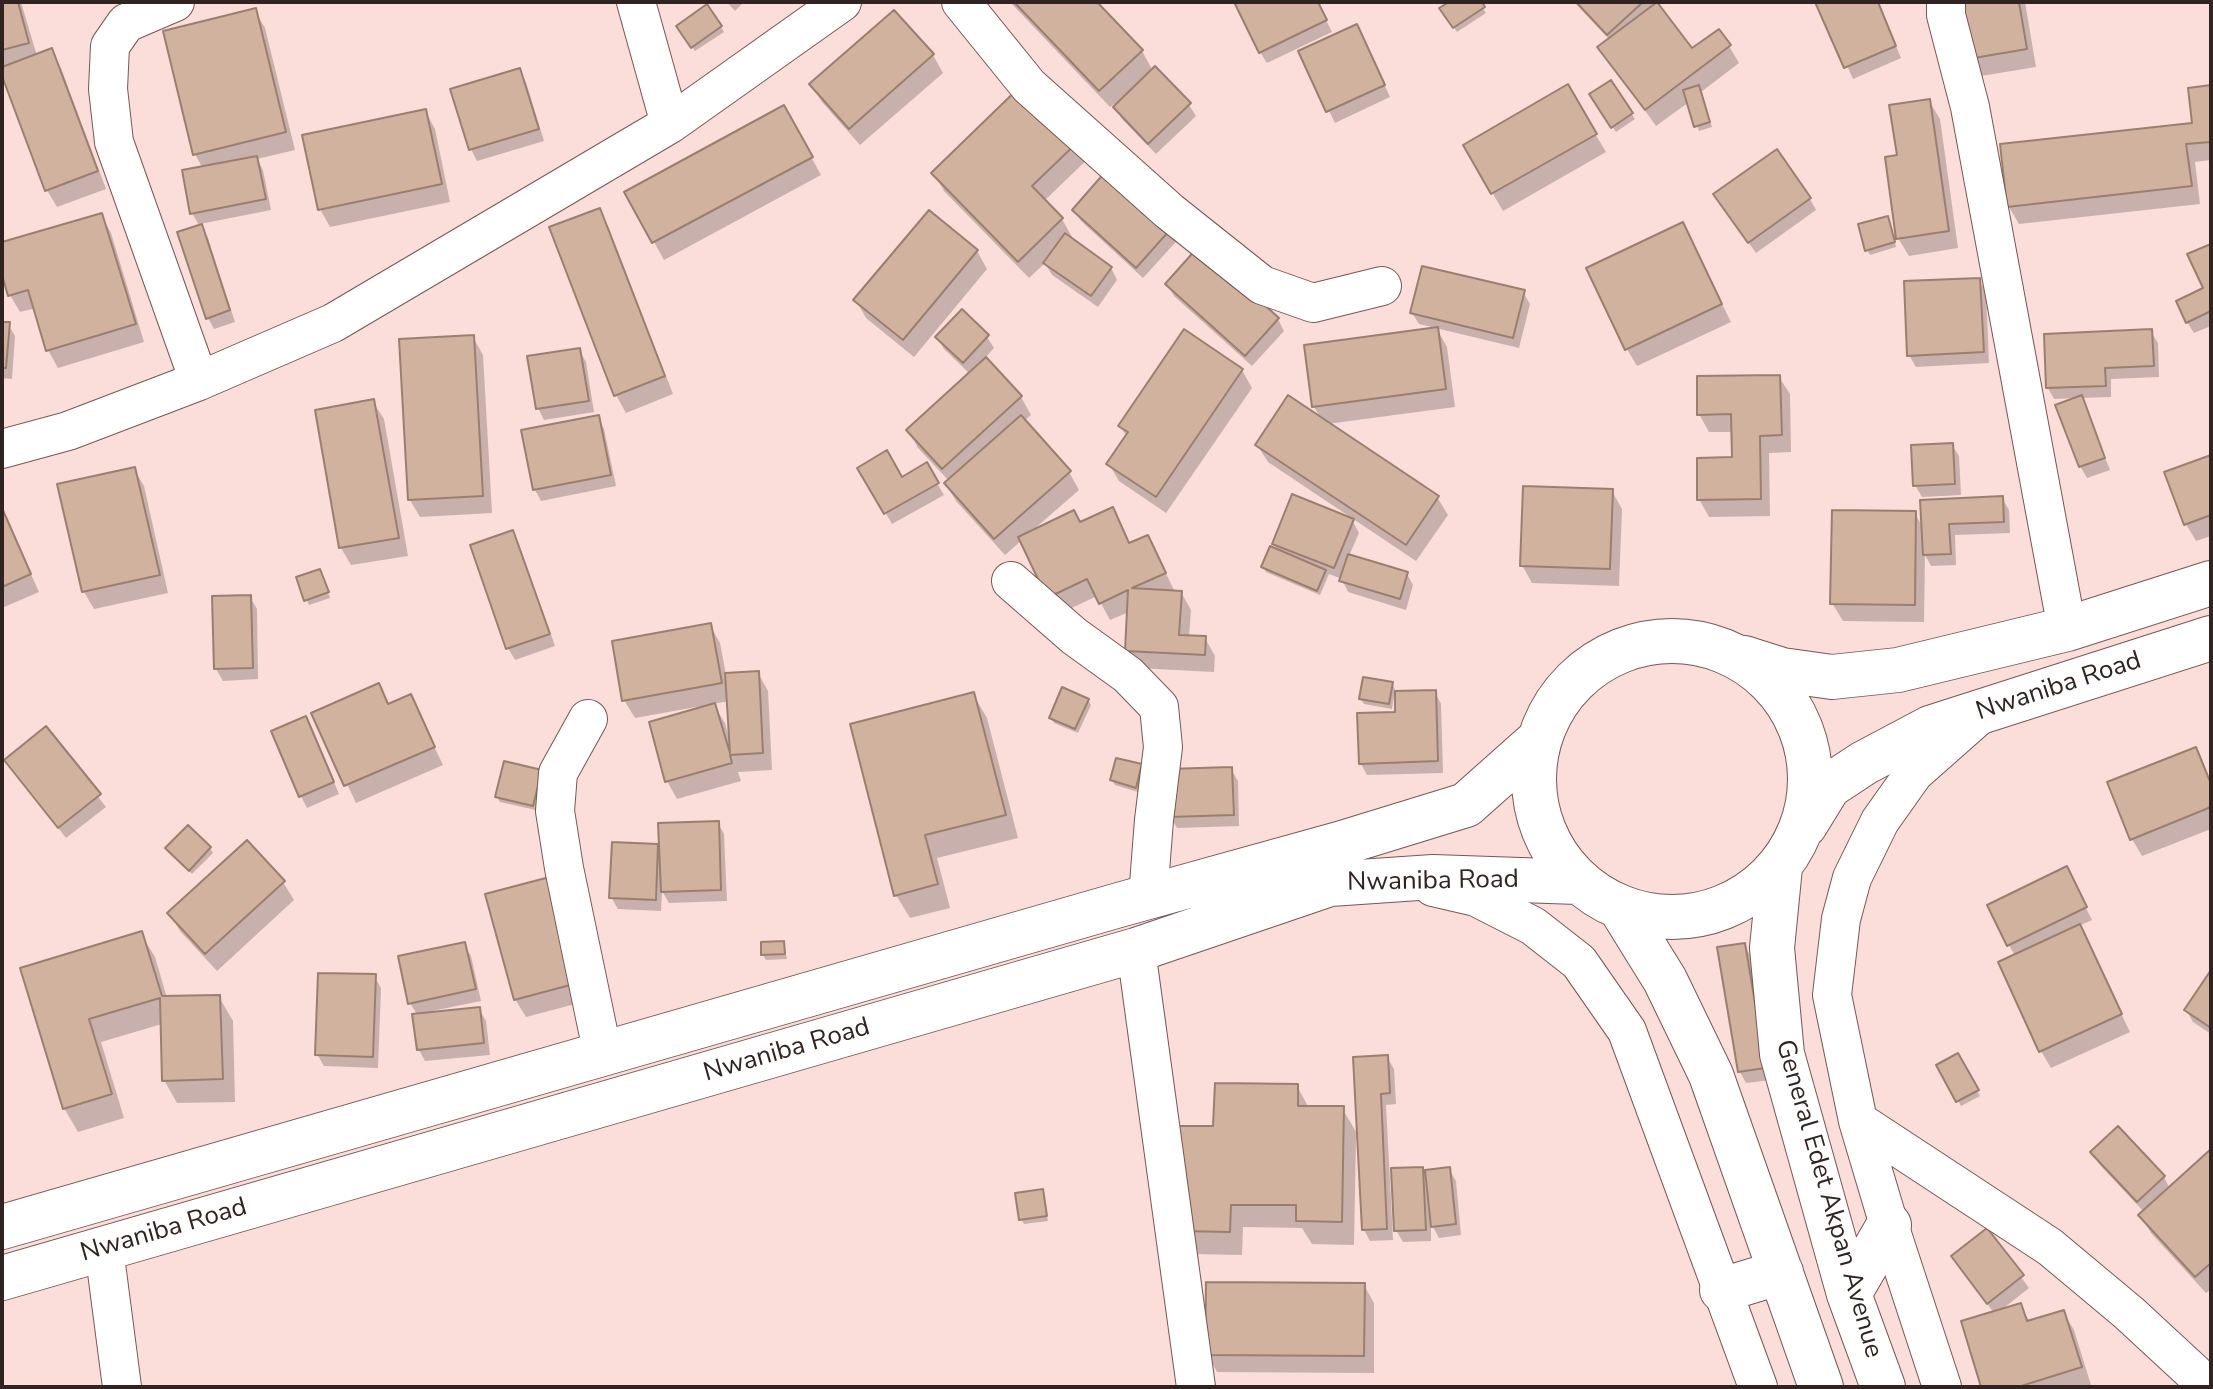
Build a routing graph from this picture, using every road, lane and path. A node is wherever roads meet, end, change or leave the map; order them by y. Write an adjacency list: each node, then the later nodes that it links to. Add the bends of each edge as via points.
1 (175, 2): 8 (street, via 126,23 110,46 108,89 114,142)
2 (636, 2): 6 (street)
3 (842, 2): 6 (street)
4 (961, 2): 7 (street, via 1029,86 1169,211 1262,285 1313,303)
5 (1946, 2): 12 (street)
6 (670, 124): 8 (street, via 333,323)
7 (1382, 286)
8 (199, 381): 9 (street, via 68,431)
9 (2, 449)
10 (1011, 581): 21 (street, via 1128,675 1159,707 1163,747)
11 (2211, 583): 12 (main road)
12 (2067, 629): 14 (main road, via 1898,670 1832,677 1782,670)
13 (2211, 638): 15 (main road, Nwaniba Road)
14 (1726, 652): 17 (main road, via 1680,641 1634,646 1591,666 1558,699); 18 (main road, via 1763,674 1791,707 1807,746 1811,789)
15 (1984, 711): 18 (main road, Nwaniba Road, via 1930,728 1829,786); 25 (street, via 1914,773 1880,821 1852,878 1832,995)
16 (588, 719): 24 (street, via 558,773 555,811)
17 (1538, 741): 19 (main road, via 1532,779 1538,817 1553,852); 21 (main road, via 1466,805)
18 (1790, 849): 22 (main road, via 1747,896 1707,913 1664,917); 32 (main road, General Edet Akpan Avenue, via 1772,948 1782,1054)
19 (1578, 882): 20 (main road, Nwaniba Road, via 1433,877); 22 (main road)
20 (1330, 884): 23 (main road, Nwaniba Road); 31 (street, via 1424,885 1476,897 1533,926 1579,962 1627,1031)
21 (1148, 897): 24 (main road)
22 (1621, 909): 29 (main road, via 1665,980 1711,1075)
23 (1136, 950): 28 (main road, Nwaniba Road); 34 (street)
24 (603, 1055): 27 (main road)
25 (1858, 1121): 26 (street); 39 (street, via 2050,1247)
26 (1889, 1225): 32 (main road); 38 (street)
27 (2, 1227)
28 (104, 1249): 30 (main road, Nwaniba Road); 33 (street)
29 (1781, 1272): 31 (main road); 36 (main road)
30 (2, 1278)
31 (1722, 1290): 35 (street)
32 (1849, 1294): 37 (main road, General Edet Akpan Avenue)
33 (122, 1387)
34 (1196, 1387)
35 (1758, 1387)
36 (1821, 1387)
37 (1883, 1387)
38 (1942, 1387)
39 (2209, 1387)

